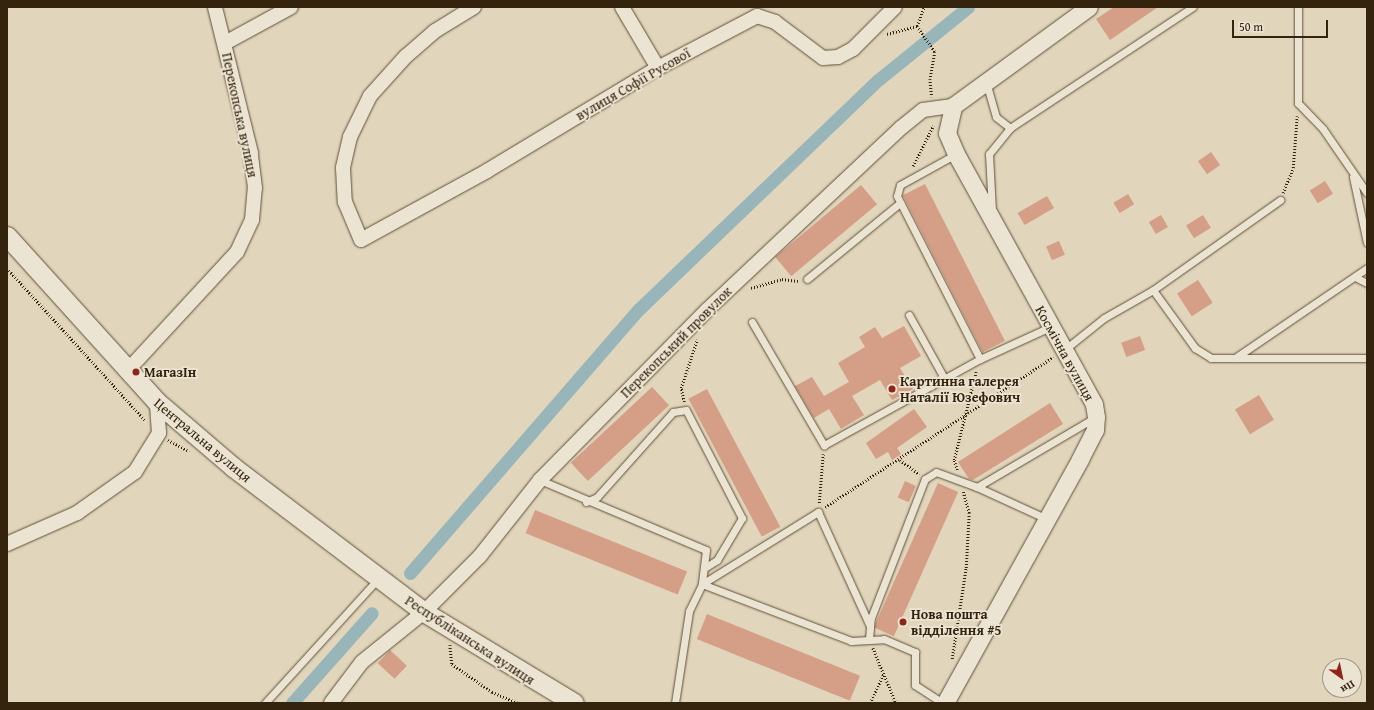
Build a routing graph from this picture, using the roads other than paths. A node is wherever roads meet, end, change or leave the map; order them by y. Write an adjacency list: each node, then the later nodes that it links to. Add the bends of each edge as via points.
1 (215, 7): 9 (street, Перекопська вулиця)
2 (291, 7): 9 (street)
3 (474, 7): 10 (street, вулиця Софії Русової, via 435,31 406,56 370,96 353,130 343,168 345,202 361,240 460,187)
4 (622, 7): 10 (street)
5 (895, 7): 10 (street, вулиця Софії Русової, via 863,35 853,49 838,58 823,58 775,22 757,16)
6 (1089, 7): 11 (street)
7 (1193, 7): 13 (lane)
8 (1298, 7): 15 (lane, via 1298,103 1323,129)
9 (225, 43): 34 (street, Перекопська вулиця, via 251,153 255,188 252,220 237,252)
10 (658, 68)
11 (986, 80): 12 (street); 13 (lane, via 996,117)
12 (953, 106): 14 (street, Космічна вулиця, via 947,133); 38 (street, Перекопський провулок, via 923,110 902,127 733,286)
13 (1010, 128): 19 (lane, via 989,154)
14 (956, 154): 18 (lane, via 900,185 897,196); 19 (street, Космічна вулиця)
15 (1353, 174): 16 (lane); 21 (lane)
16 (1367, 193)
17 (1280, 200): 26 (lane)
18 (900, 203): 24 (lane); 33 (lane)
19 (992, 221): 29 (street, Космічна вулиця)
20 (7, 236): 34 (main road, Центральна вулиця)
21 (1367, 243)
22 (1367, 268): 23 (lane)
23 (1355, 277): 25 (lane); 31 (lane, via 1312,302)
24 (807, 279)
25 (1367, 283)
26 (1153, 290): 30 (lane, via 1104,318); 31 (lane, via 1195,348 1211,358)
27 (909, 316): 35 (lane)
28 (752, 322): 35 (lane, via 824,445)
29 (1050, 327): 30 (street, Космічна вулиця); 33 (lane)
30 (1063, 350): 37 (street, Космічна вулиця, via 1094,404)
31 (1234, 358): 32 (lane)
32 (1367, 358)
33 (980, 359): 35 (lane)
34 (128, 370): 36 (main road, Центральна вулиця)
35 (944, 378)
36 (157, 402): 42 (street, via 159,433 135,472 77,513); 44 (main road, Центральна вулиця, via 233,467)
37 (1096, 417): 39 (lane); 41 (street, Космічна вулиця, via 1095,430)
38 (540, 480): 40 (lane); 46 (street, Перекопський провулок, via 480,556)
39 (977, 487): 41 (lane); 47 (lane, via 936,472 925,479)
40 (586, 502): 43 (lane, via 706,550); 43 (lane, via 597,497 673,412 686,410 742,518 724,550)
41 (1047, 518): 53 (street, Космічна вулиця)
42 (7, 544)
43 (704, 568): 45 (lane)
44 (374, 575): 46 (main road, Республіканська вулиця); 49 (lane)
45 (702, 584): 47 (lane, via 818,512); 48 (lane, via 851,641); 52 (lane, via 689,611)
46 (424, 612): 50 (street, Перекопський провулок, via 362,662); 51 (main road, Республіканська вулиця, via 520,674)
47 (870, 626): 48 (lane)
48 (869, 639): 53 (lane, via 884,639 914,652 915,685)
49 (265, 703)
50 (331, 703)
51 (574, 703)
52 (675, 703)
53 (944, 703)

